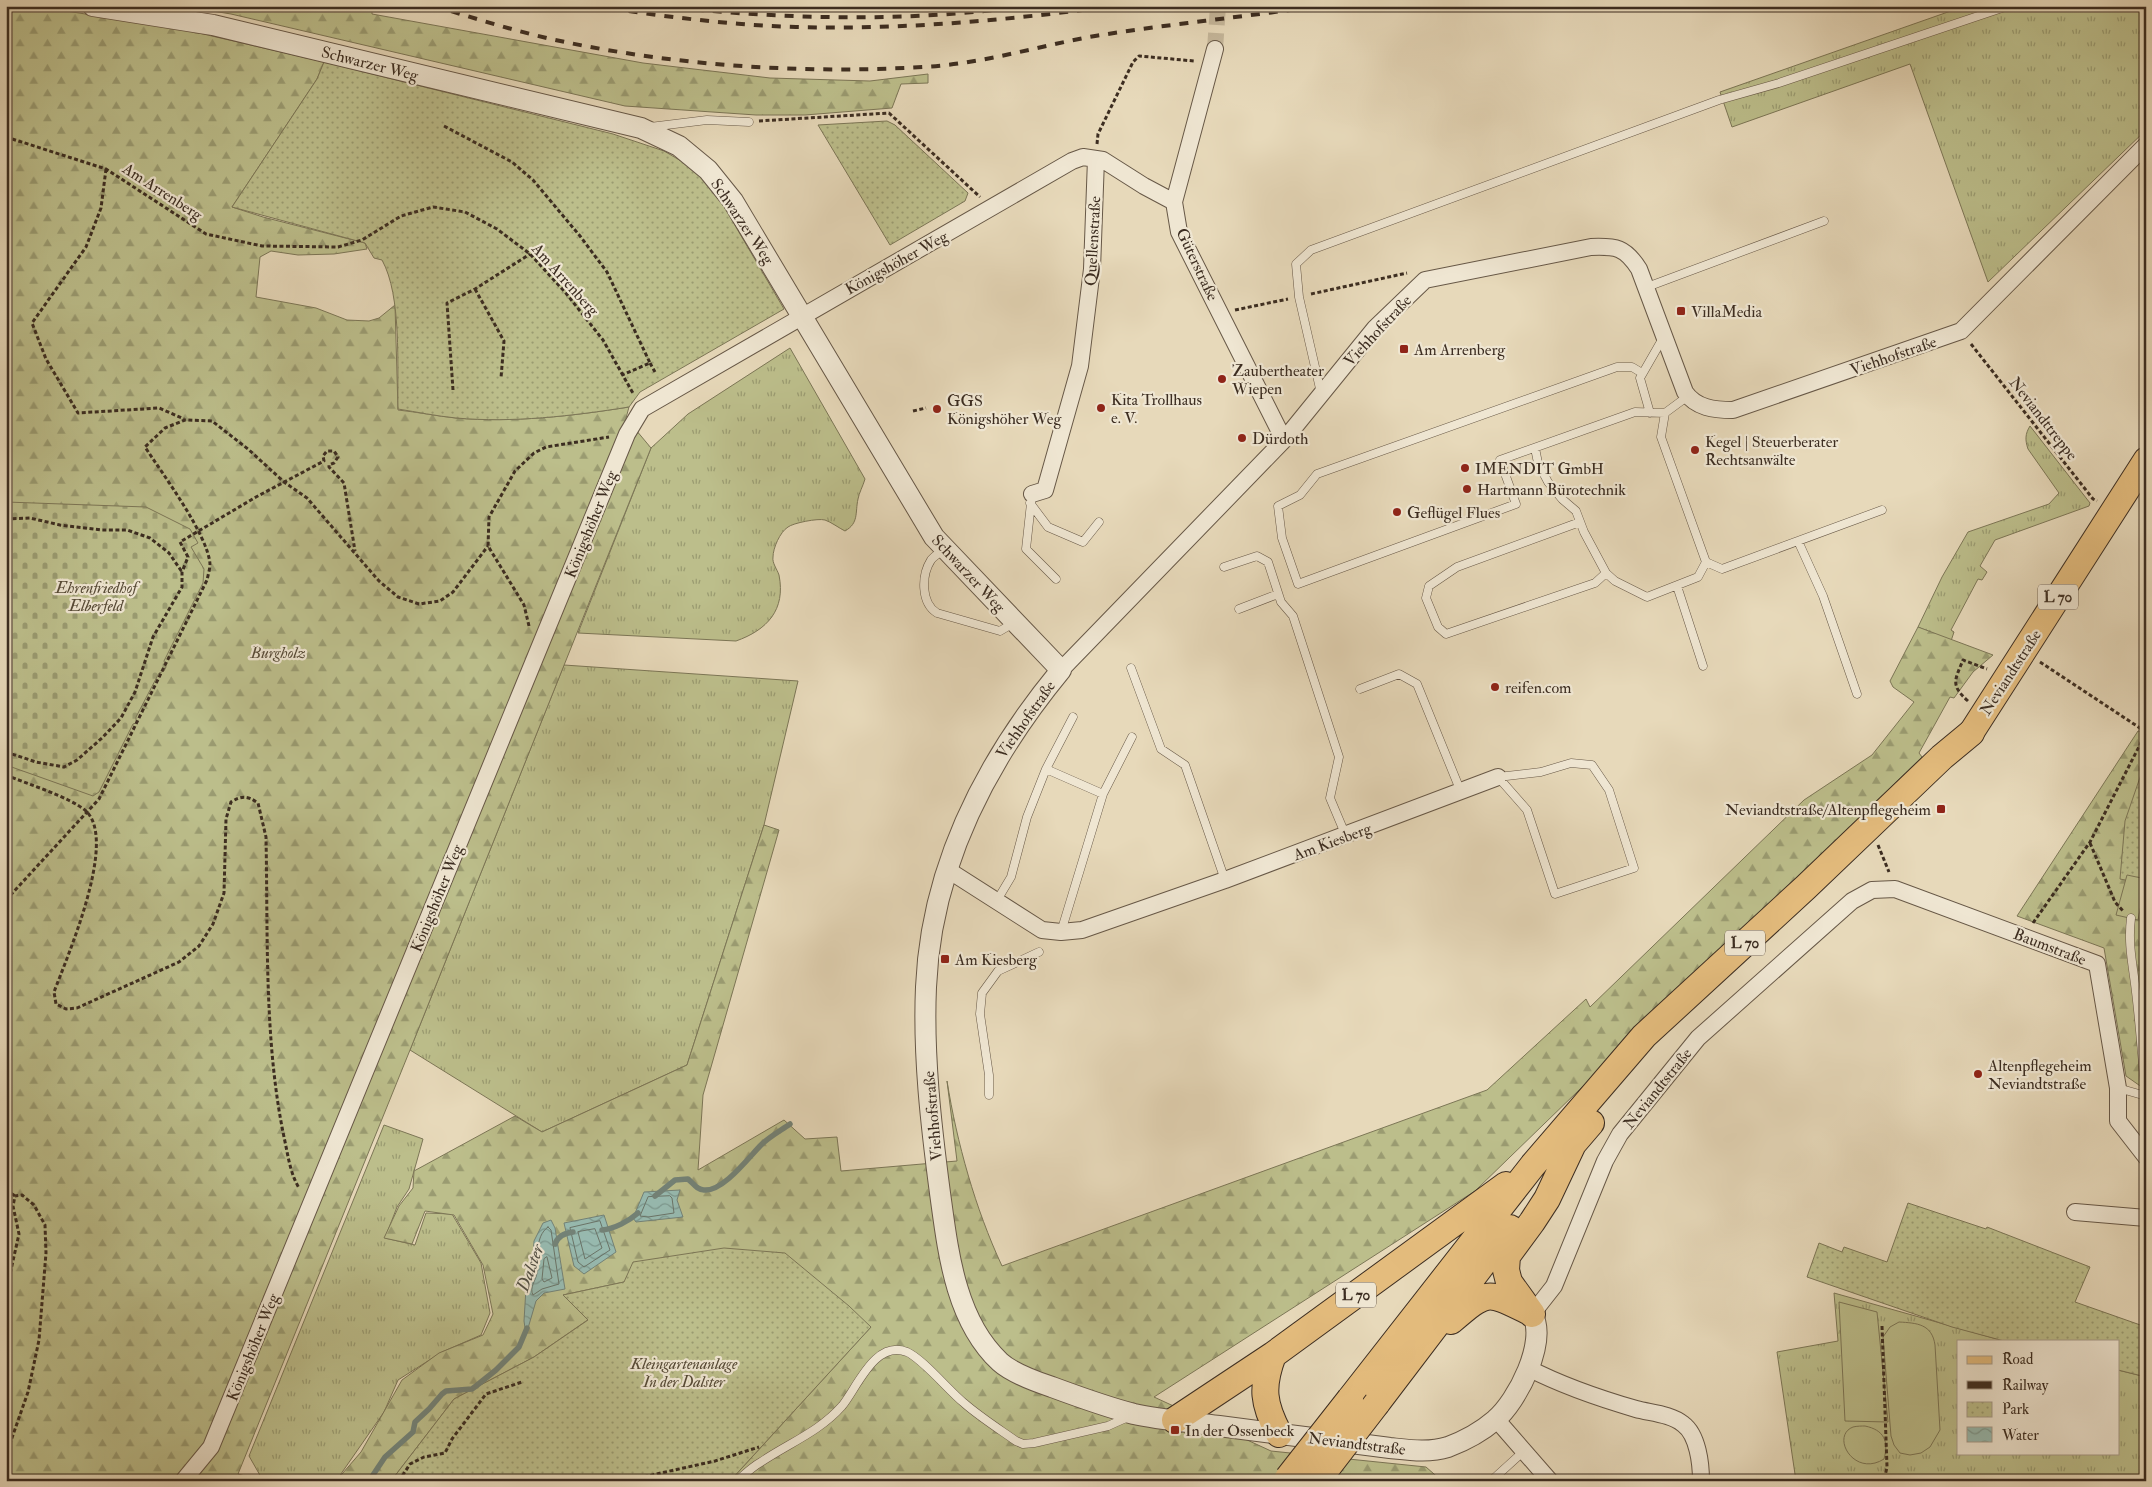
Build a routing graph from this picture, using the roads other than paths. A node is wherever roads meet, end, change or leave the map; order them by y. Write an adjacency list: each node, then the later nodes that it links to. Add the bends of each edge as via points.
1 (93, 6): 5 (street, Schwarzer Weg, via 213,25)
2 (2008, 6): 14 (lane, via 1719,100 1312,250 1296,264 1299,297)
3 (1214, 56): 8 (street, Güterstraße)
4 (749, 122): 5 (lane, via 706,120)
5 (641, 128): 11 (street, Schwarzer Weg, via 679,146 708,170 733,201)
6 (2146, 145): 15 (street, Viehhofstraße, via 1961,332 1733,410 1705,407)
7 (1096, 159): 8 (street, via 1103,160); 11 (street, Königshöher Weg, via 1083,157 1072,161); 21 (street, Quellenstraße, via 1092,269 1080,366 1045,490)
8 (1174, 202): 18 (street, Güterstraße, via 1179,232)
9 (1824, 221): 10 (lane)
10 (1647, 287): 12 (street, Viehhofstraße); 14 (street, Viehhofstraße, via 1630,256 1621,249 1607,246 1425,280 1375,328)
11 (802, 315): 26 (street, Schwarzer Weg); 71 (street, Königshöher Weg, via 642,409 627,434 211,1448)
12 (1665, 335): 13 (lane); 15 (street, Viehhofstraße)
13 (1642, 374): 16 (lane, via 1640,378); 19 (lane, via 1632,368 1617,368 1316,474 1300,495 1278,506 1282,538 1298,584 1516,504 1500,460)
14 (1321, 393): 18 (street, Viehhofstraße)
15 (1688, 396): 17 (lane)
16 (1650, 413): 17 (lane); 19 (lane, via 1635,412)
17 (1665, 413): 27 (lane, via 1661,437)
18 (1284, 440): 37 (street, Viehhofstraße)
19 (1535, 448): 24 (lane, via 1538,463 1548,482 1576,511)
20 (2146, 460): 41 (main road, Neviandtstraße / L 70)
21 (1031, 499): 23 (lane, via 1048,527 1083,542); 30 (lane, via 1026,550)
22 (1882, 510): 25 (lane)
23 (1100, 522)
24 (1580, 522): 29 (lane); 29 (lane, via 1456,567 1429,586 1426,598 1438,627 1446,634 1595,583)
25 (1798, 541): 27 (lane, via 1722,569); 39 (lane, via 1823,596)
26 (944, 549): 34 (street, Schwarzer Weg); 34 (lane, via 931,560 928,571 924,590 930,609 937,614 1000,631)
27 (1706, 562): 31 (lane, via 1698,577)
28 (1224, 567): 32 (lane, via 1256,556 1268,562)
29 (1606, 573): 31 (lane, via 1647,596)
30 (1056, 579)
31 (1677, 586): 35 (lane)
32 (1278, 594): 33 (lane); 47 (lane, via 1293,616 1339,757 1330,798)
33 (1239, 609)
34 (1015, 622): 37 (street, Schwarzer Weg)
35 (1703, 666)
36 (1130, 668): 49 (lane, via 1161,749 1186,765)
37 (1061, 670): 48 (street, Viehhofstraße, via 1033,704 988,772 963,825)
38 (1360, 689): 45 (lane, via 1399,674 1417,684)
39 (1857, 694)
40 (1073, 717): 43 (lane)
41 (1977, 724): 57 (highway, L 70, via 1952,765 1877,842 1657,1048); 59 (highway, L 70, via 1644,1036)
42 (1132, 737): 46 (lane)
43 (1046, 769): 46 (lane); 51 (lane, via 1027,817 1010,877)
44 (1498, 777): 44 (lane, via 1541,772 1571,763 1592,765 1609,790 1634,868 1556,894 1527,810); 45 (street, Am Kiesberg)
45 (1461, 792): 47 (street, Am Kiesberg)
46 (1103, 794): 53 (lane)
47 (1346, 836): 49 (street, Am Kiesberg)
48 (948, 870): 51 (street, Am Kiesberg); 66 (street, Viehhofstraße, via 929,947 926,1016 932,1138 944,1223 961,1301 978,1336 1002,1364 1086,1400)
49 (1225, 880): 53 (street, Am Kiesberg, via 1082,930)
50 (1896, 889): 55 (street, Baumstraße, via 2097,964); 62 (street, Neviandtstraße, via 1872,890 1852,901 1698,1038 1620,1134 1605,1161 1554,1286)
51 (996, 902): 53 (street, Am Kiesberg, via 1042,930)
52 (2131, 918): 55 (lane, via 2128,939 2146,1096)
53 (1061, 932)
54 (1039, 952): 56 (lane, via 998,971 982,993 980,1014)
55 (2118, 1088): 58 (street, Baumstraße, via 2118,1121)
56 (989, 1095)
57 (1573, 1144): 62 (highway, via 1547,1199 1507,1256 1509,1282); 63 (highway, L 70)
58 (2146, 1157)
59 (1533, 1165): 64 (highway, L 70); 70 (highway, L 70, bridge)
60 (2075, 1212): 61 (street)
61 (2146, 1218)
62 (1532, 1314): 63 (highway, via 1504,1300 1484,1296); 65 (street, Neviandtstraße, via 1538,1332)
63 (1414, 1352): 73 (highway, L 70, bridge)
64 (1273, 1355): 66 (highway, L 70); 68 (highway, via 1266,1374 1264,1395)
65 (1528, 1368): 67 (street, Neviandtstraße, via 1518,1390); 76 (street, via 1564,1386 1684,1424 1692,1436 1701,1465)
66 (1153, 1417): 68 (street, Neviandtstraße); 72 (lane, via 1023,1444 963,1403 915,1358 906,1352 892,1351 872,1361 830,1420 760,1462)
67 (1496, 1420): 68 (street, Neviandtstraße, via 1446,1448 1422,1451); 69 (street)
68 (1279, 1434)
69 (1524, 1451): 74 (lane); 75 (street)
70 (1287, 1480)
71 (183, 1481)
72 (737, 1481)
73 (1317, 1481)
74 (1491, 1481)
75 (1550, 1481)
76 (1701, 1481)

